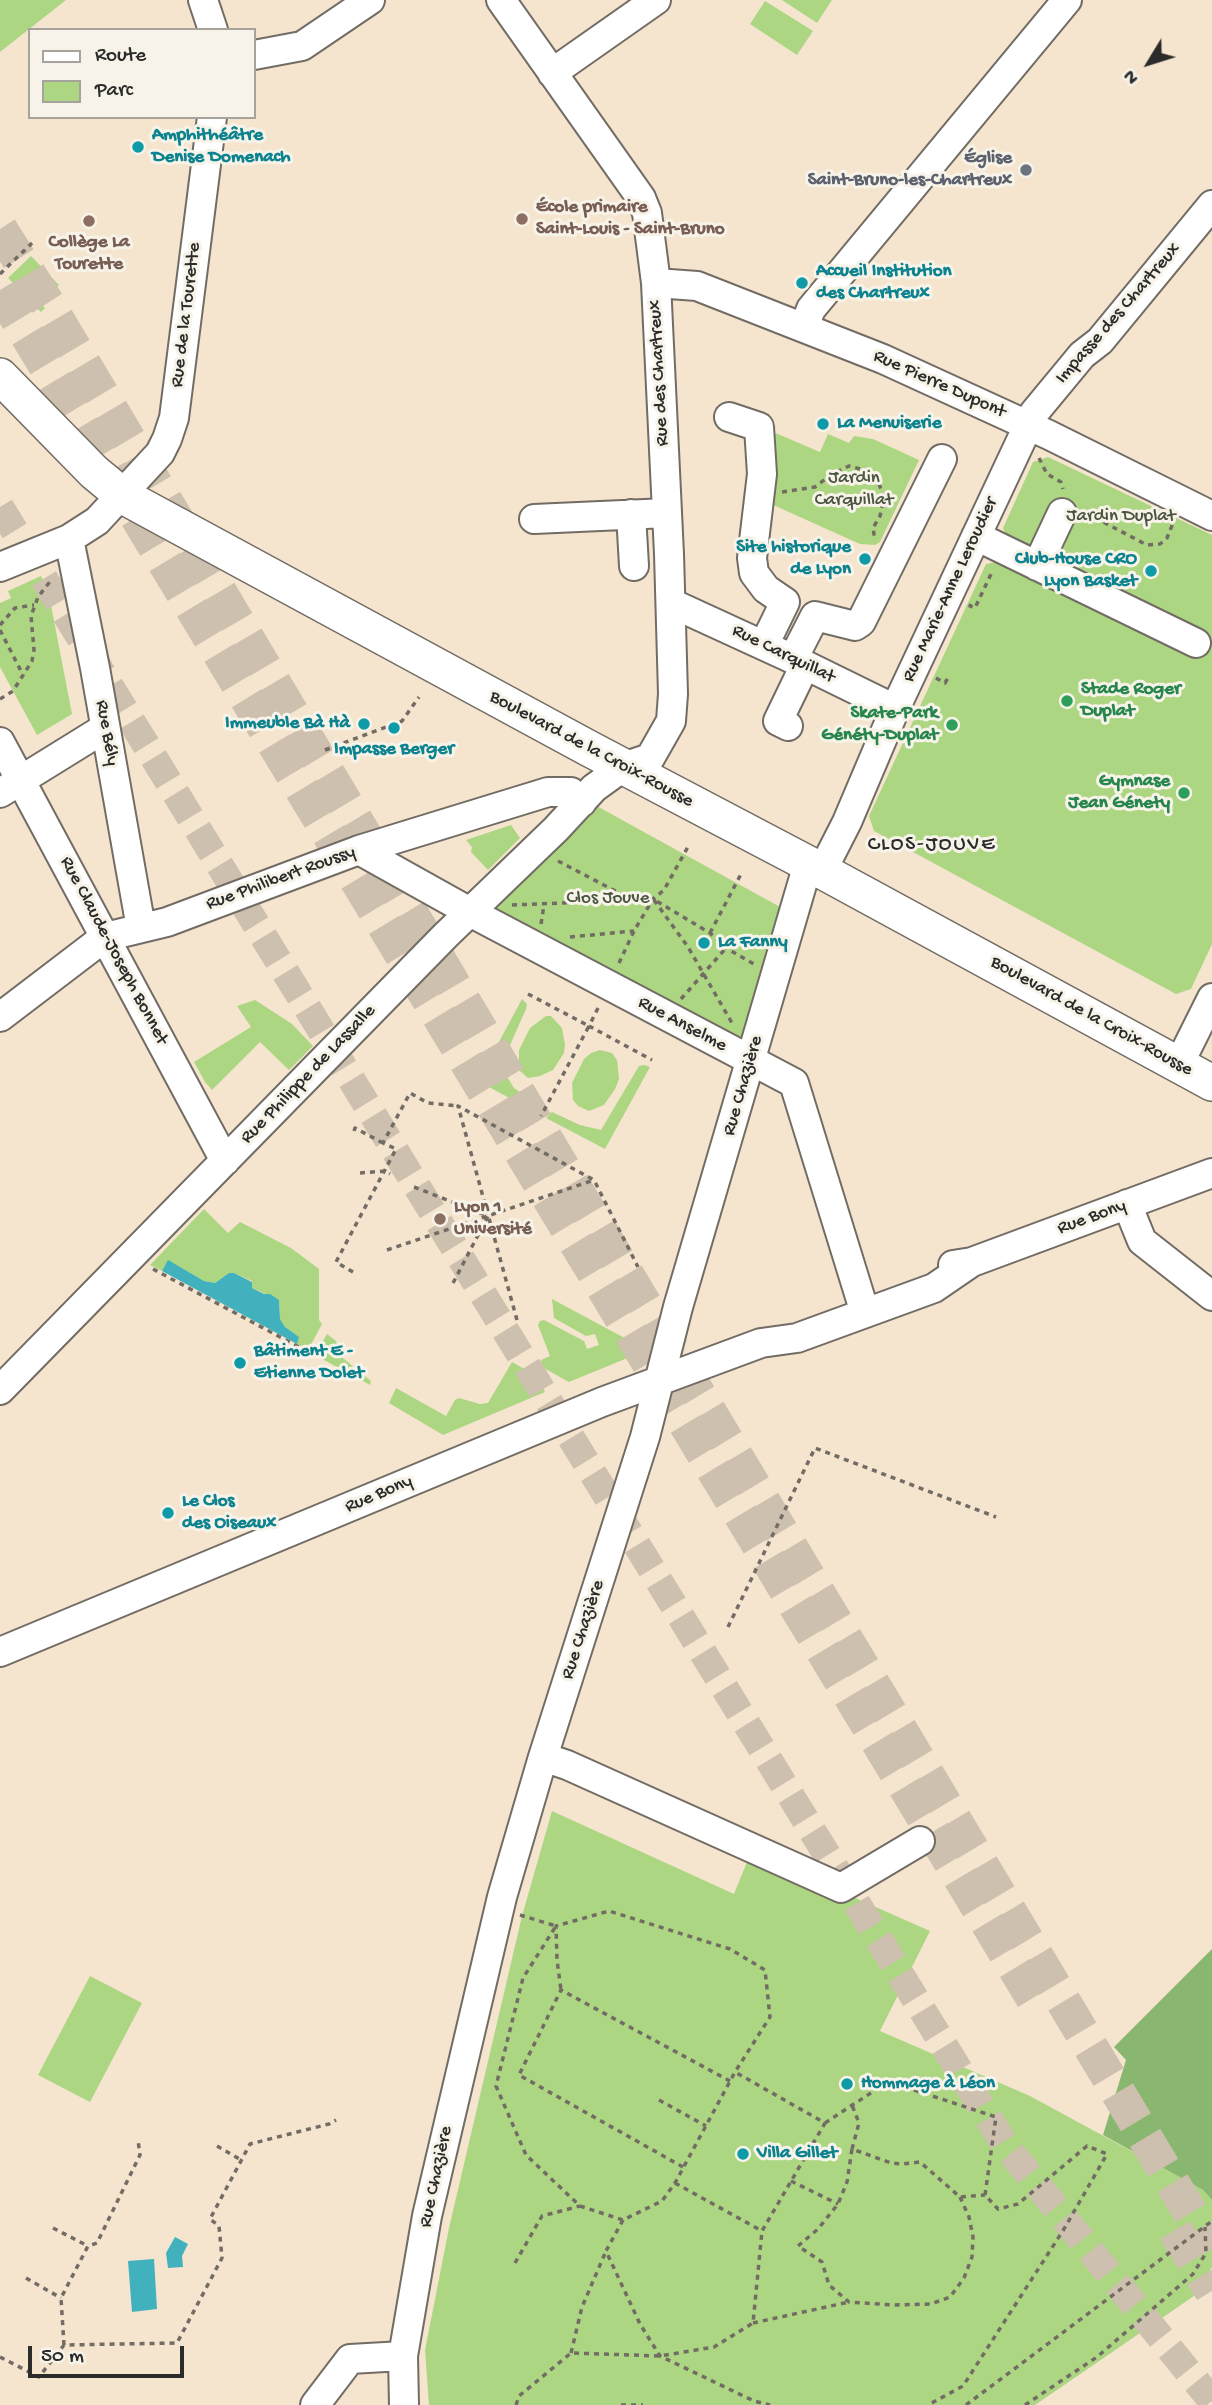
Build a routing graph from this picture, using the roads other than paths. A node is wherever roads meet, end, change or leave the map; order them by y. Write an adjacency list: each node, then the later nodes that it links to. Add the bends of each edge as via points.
1 (203, 0): 6 (street)
2 (370, 0): 7 (street, via 302,46)
3 (501, 0): 8 (street, Rue des Chartreux)
4 (656, 0): 8 (street)
5 (1067, 0): 12 (street, via 811,309)
6 (212, 28)
7 (256, 55)
8 (552, 73): 11 (street, Rue des Chartreux, via 640,198 647,214)
9 (212, 119): 17 (street, Rue de la Tourette, via 174,418 160,453)
10 (1208, 217): 15 (street, Impasse des Chartreux, via 1100,341 1082,355)
11 (656, 283): 12 (street, Rue Pierre Dupont, via 697,286); 19 (street, Rue des Chartreux)
12 (804, 327): 15 (street, Rue Pierre Dupont)
13 (0, 376): 17 (main road, Boulevard de la Croix-Rousse)
14 (729, 418): 28 (street, via 760,427 762,474 751,558 754,573 766,589)
15 (1028, 425): 21 (street, Rue Pierre Dupont); 23 (street, Rue Marie-Anne Leroudier)
16 (942, 459): 30 (street, via 861,622 855,626)
17 (123, 496): 24 (street, Rue de la Tourette); 38 (main road, Boulevard de la Croix-Rousse)
18 (1068, 505): 26 (street)
19 (667, 513): 20 (street); 29 (street, Rue des Chartreux)
20 (631, 514): 22 (street); 25 (street)
21 (1212, 516)
22 (534, 519)
23 (976, 536): 26 (street); 34 (street, Rue Marie-Anne Leroudier)
24 (69, 539): 27 (street, Rue de la Tourette); 36 (street, Rue Bély)
25 (634, 566)
26 (1037, 566): 31 (street)
27 (0, 567)
28 (785, 601): 30 (street); 32 (street)
29 (671, 603): 32 (street, Rue Carquillat); 38 (street, Rue des Chartreux, via 671,721 650,758)
30 (815, 615): 33 (street)
31 (1196, 643)
32 (764, 645): 33 (street, Rue Carquillat)
33 (799, 662): 34 (street, Rue Carquillat); 35 (street, via 778,721)
34 (895, 709): 42 (street, Rue Marie-Anne Leroudier, via 847,821)
35 (788, 726)
36 (105, 729): 39 (street); 44 (street, Rue Bély)
37 (0, 742): 39 (street, Rue Claude-Joseph Bonnet)
38 (623, 767): 40 (street, Rue Philippe de Lassalle); 42 (main road, Boulevard de la Croix-Rousse)
39 (10, 787): 45 (street, Rue Claude-Joseph Bonnet)
40 (582, 802): 41 (street, Rue Philibert Roussy, via 571,792 548,792); 43 (street, Rue Philippe de Lassalle)
41 (359, 850): 43 (street, Rue Anselme); 44 (street, Rue Philibert Roussy)
42 (815, 867): 48 (street, Rue Chazière); 49 (main road, Boulevard de la Croix-Rousse)
43 (470, 912): 48 (street, Rue Anselme); 51 (street, Rue Philippe de Lassalle)
44 (141, 928): 45 (street, Rue Philibert Roussy)
45 (105, 937): 47 (street, Rue Philibert Roussy); 51 (street, Rue Claude-Joseph Bonnet)
46 (1212, 998): 49 (street)
47 (0, 1017)
48 (751, 1062): 55 (street, Rue Anselme, via 794,1083); 56 (street, Rue Chazière)
49 (1179, 1064): 50 (main road, Boulevard de la Croix-Rousse)
50 (1212, 1083)
51 (225, 1161): 57 (street, Rue Philippe de Lassalle)
52 (1212, 1173): 53 (street, Rue Bony)
53 (1127, 1205): 54 (street, via 1142,1241); 55 (street, Rue Bony, via 972,1262 929,1269)
54 (1212, 1296)
55 (862, 1304): 56 (street, Rue Bony, via 791,1321 761,1343)
56 (658, 1381): 58 (street, Rue Bony); 59 (street, Rue Chazière, via 645,1437)
57 (0, 1390)
58 (0, 1652)
59 (543, 1757): 60 (street, via 841,1888); 61 (street, Rue Chazière, via 505,1886 460,2072 427,2216)
60 (920, 1841)
61 (403, 2356): 62 (street, via 350,2359); 63 (street, Rue Chazière)
62 (315, 2405)
63 (404, 2405)

